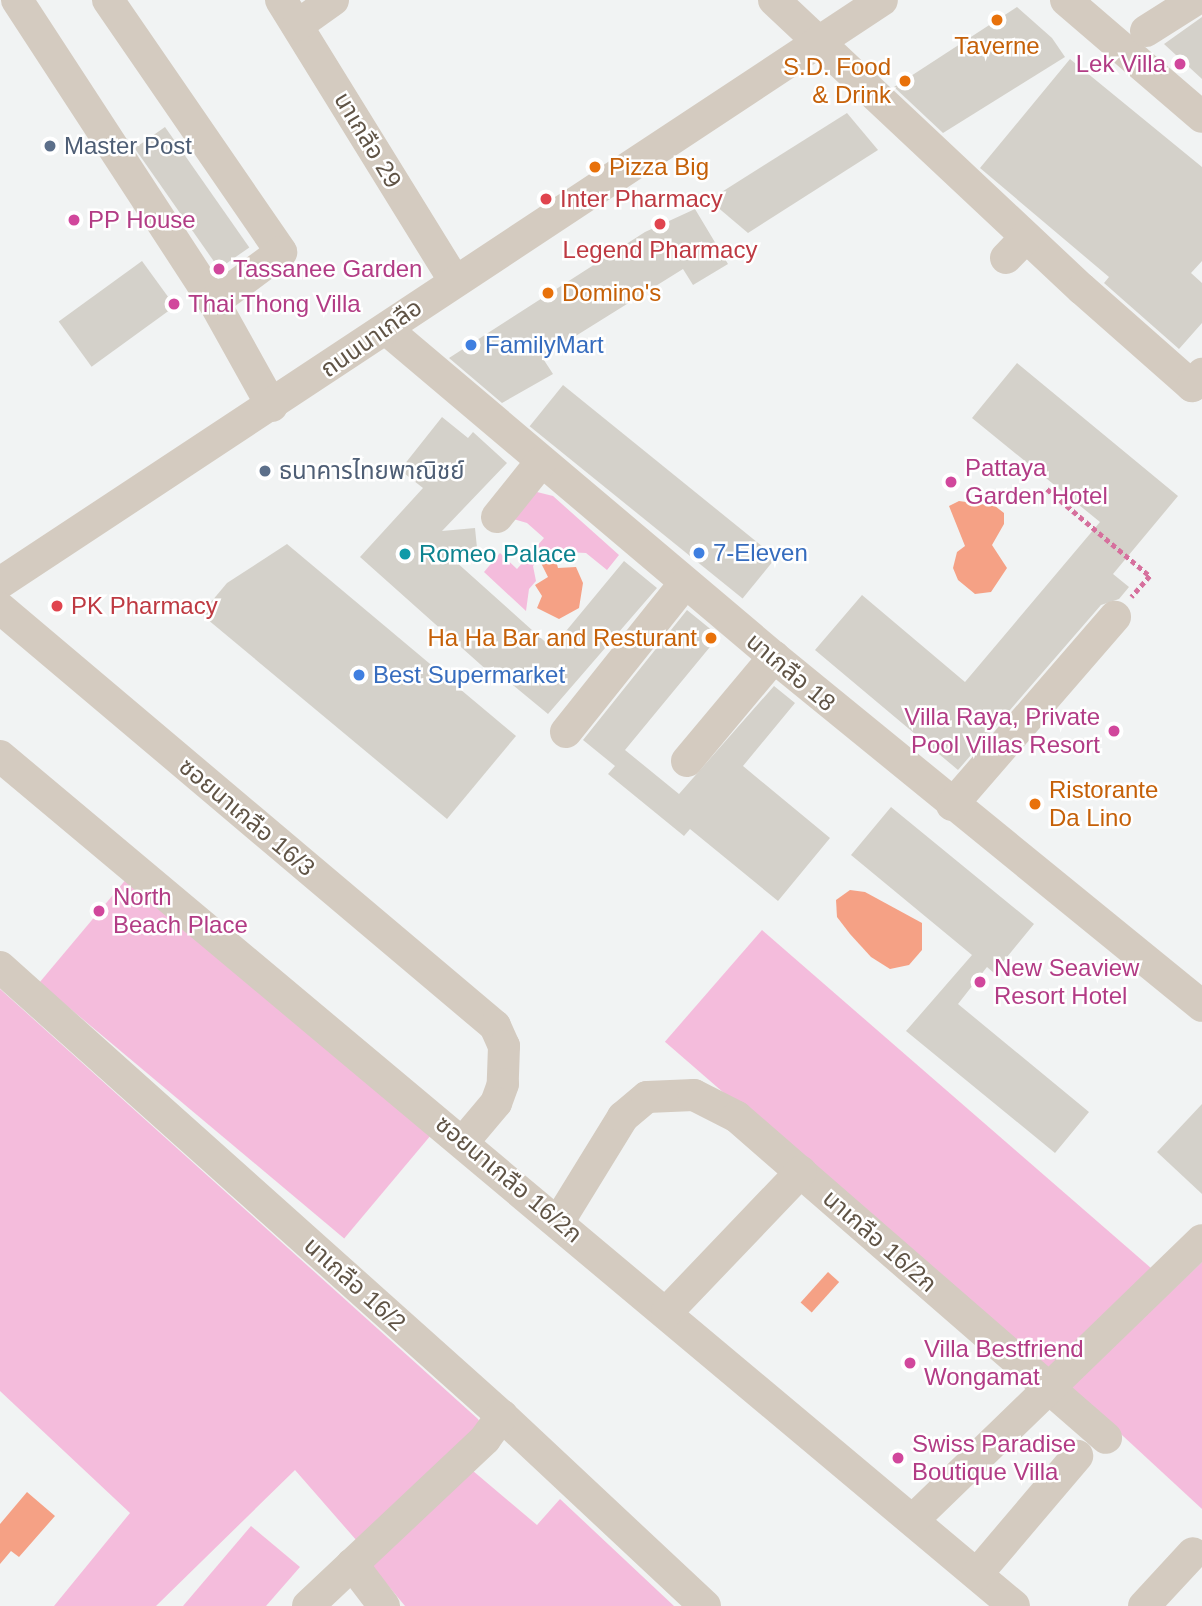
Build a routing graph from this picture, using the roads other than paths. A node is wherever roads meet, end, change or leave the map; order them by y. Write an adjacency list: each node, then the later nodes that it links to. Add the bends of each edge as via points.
1 (17, 0): 13 (street)
2 (108, 0): 13 (street, via 281,252)
3 (333, 0): 8 (street)
4 (774, 0): 10 (street)
5 (882, 0): 10 (street, ถนนนาเกลือ)
6 (1066, 0): 11 (street)
7 (1195, 0): 9 (street)
8 (290, 13): 12 (street, นาเกลือ 29)
9 (1146, 31)
10 (815, 41): 12 (street, ถนนนาเกลือ); 15 (street, via 1016,247 1192,386)
11 (1202, 117)
12 (454, 281): 14 (street, ถนนนาเกลือ)
13 (214, 302): 16 (street)
14 (386, 329): 16 (street, ถนนนาเกลือ); 17 (street, นาเกลือ 18)
15 (1202, 374)
16 (272, 405): 19 (street, ถนนนาเกลือ)
17 (541, 462): 18 (street); 20 (street, นาเกลือ 18)
18 (497, 517)
19 (0, 583)
20 (685, 583): 23 (street, นาเกลือ 18); 24 (street)
21 (0, 608): 30 (street, ซอยนาเกลือ 16/3, via 495,1026 506,1056 503,1084 491,1111)
22 (1115, 617): 27 (street)
23 (774, 657): 26 (street); 27 (street, นาเกลือ 18)
24 (566, 732)
25 (0, 756): 30 (street, ซอยนาเกลือ 16/2ก)
26 (687, 761)
27 (952, 805): 29 (street, นาเกลือ 18)
28 (0, 967): 36 (street, นาเกลือ 16/2)
29 (1202, 1006)
30 (464, 1141): 32 (street, ซอยนาเกลือ 16/2ก)
31 (800, 1172): 32 (street, via 720,1107 694,1095 647,1097 623,1116); 34 (street, นาเกลือ 16/2ก); 35 (street, นาเกลือ 16/2ก)
32 (559, 1221): 34 (street, ซอยนาเกลือ 16/2ก)
33 (1202, 1240): 35 (street)
34 (667, 1312): 39 (street, ซอยนาเกลือ 16/2ก)
35 (1050, 1388): 37 (street, นาเกลือ 16/2ก); 39 (street)
36 (502, 1416): 41 (street, via 485,1439); 45 (street, นาเกลือ 16/2)
37 (1105, 1438)
38 (1077, 1456): 42 (street)
39 (913, 1520): 42 (street, ซอยนาเกลือ 16/2ก)
40 (1193, 1553): 47 (street)
41 (352, 1564): 43 (street); 44 (street)
42 (977, 1574): 46 (street, ซอยนาเกลือ 16/2ก)
43 (308, 1606)
44 (384, 1606)
45 (705, 1606)
46 (1014, 1606)
47 (1144, 1606)

